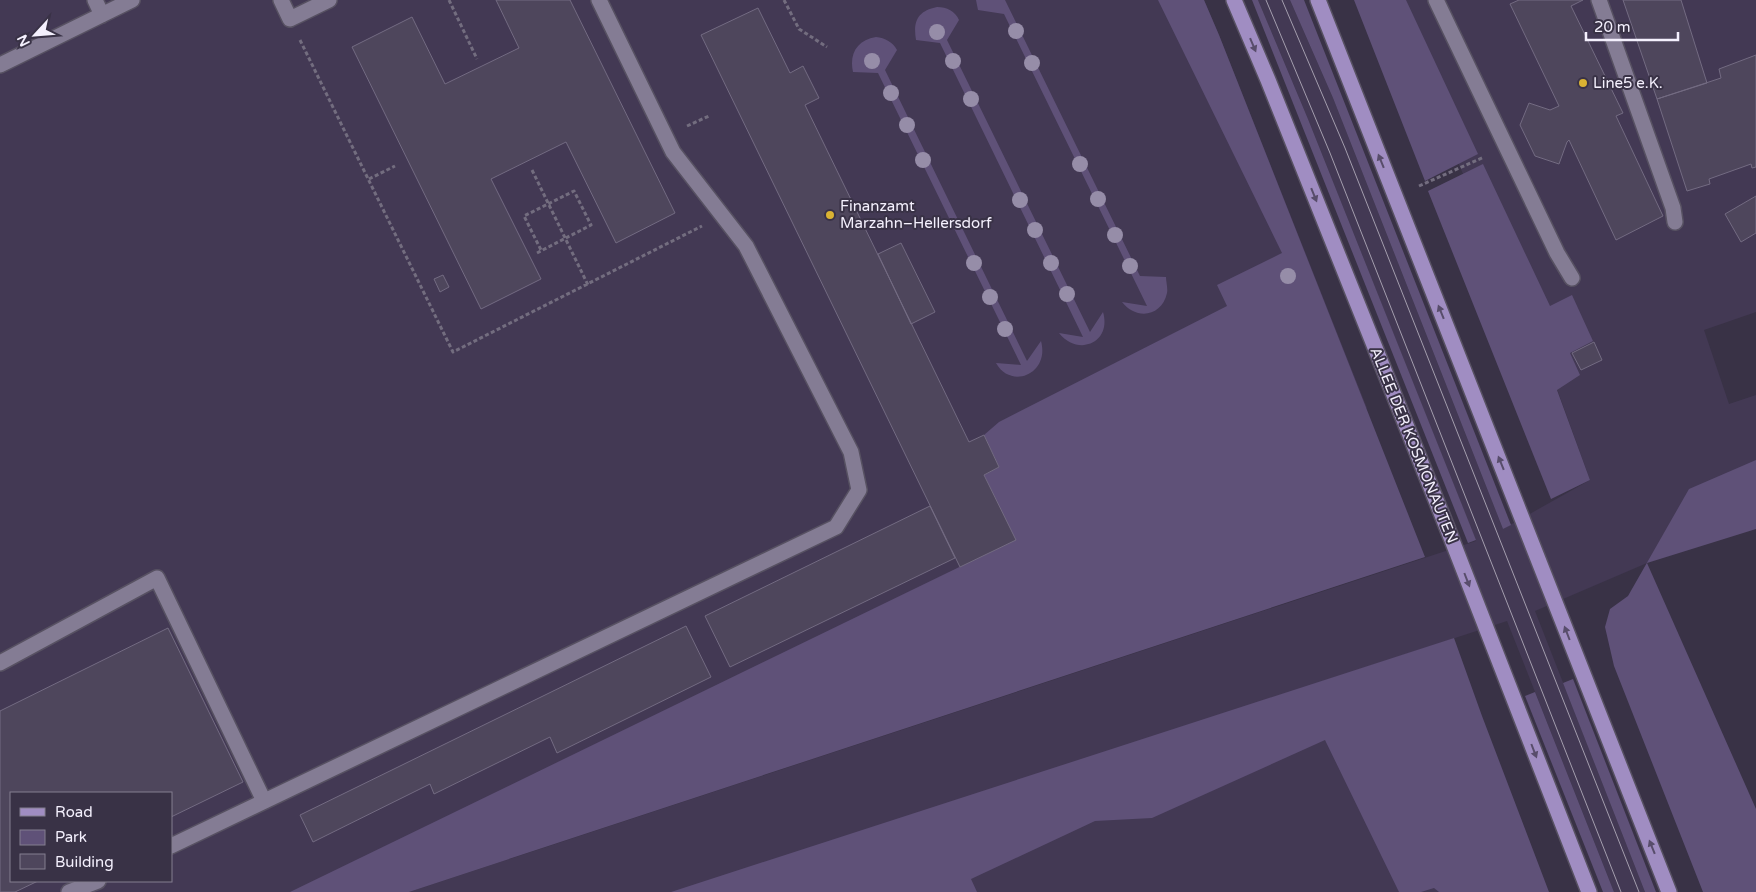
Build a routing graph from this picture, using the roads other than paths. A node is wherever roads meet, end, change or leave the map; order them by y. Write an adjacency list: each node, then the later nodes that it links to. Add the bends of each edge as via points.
1 (95, 0): 10 (street)
2 (132, 0): 10 (street)
3 (280, 0): 4 (street, via 290,19)
4 (329, 0)
5 (599, 0): 15 (street, via 673,152 746,246 851,452 859,490 836,527)
6 (1234, 0): 19 (main road, ALLEE DER KOSMONAUTEN, one-way to 19, via 1450,535)
7 (1318, 0): 20 (main road, one-way to 7)
8 (1436, 0): 13 (street, via 1556,253)
9 (1599, 0): 12 (street, via 1673,208)
10 (102, 15): 11 (street)
11 (0, 64)
12 (1674, 222)
13 (1572, 278)
14 (0, 663): 15 (street, via 157,578)
15 (264, 801): 16 (street)
16 (172, 846)
17 (95, 882): 18 (street)
18 (69, 892)
19 (1589, 892)
20 (1670, 892)

